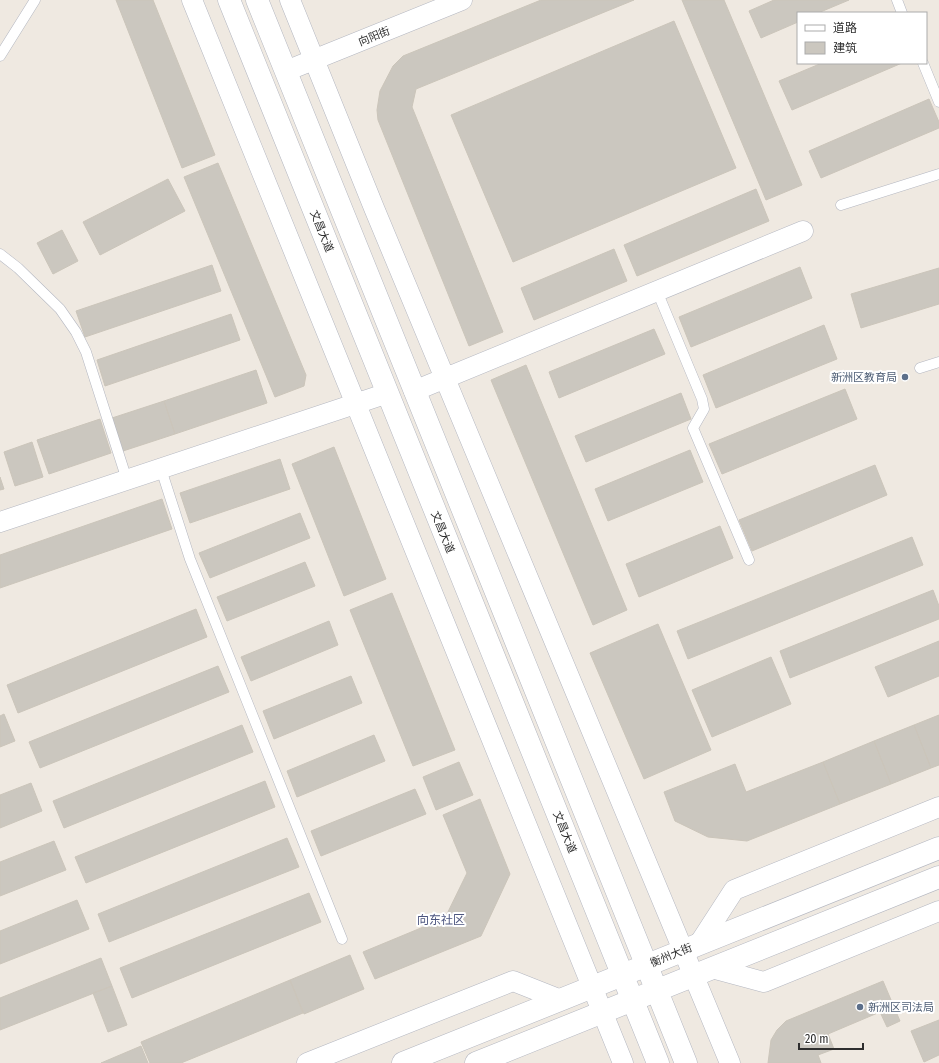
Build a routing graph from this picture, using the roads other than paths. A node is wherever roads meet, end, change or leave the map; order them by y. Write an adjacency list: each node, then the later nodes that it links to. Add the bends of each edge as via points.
1 (35, 0): 9 (lane)
2 (192, 0): 24 (street)
3 (229, 0): 23 (main road, 文昌大道)
4 (257, 0): 12 (main road)
5 (290, 0): 10 (street)
6 (462, 0): 10 (street, 向阳街)
7 (896, 0): 8 (lane)
8 (902, 12)
9 (0, 56)
10 (314, 60): 12 (street, 向阳街); 21 (street)
11 (923, 64): 13 (lane)
12 (286, 71): 22 (main road)
13 (939, 102)
14 (939, 174): 15 (lane)
15 (841, 205)
16 (803, 231): 18 (street)
17 (0, 254): 26 (lane, via 60,309 76,332 86,352)
18 (657, 291): 21 (street); 28 (lane, via 702,399 704,409 693,428)
19 (939, 362): 20 (lane)
20 (920, 368)
21 (445, 378): 22 (street); 34 (street)
22 (414, 391): 35 (main road)
23 (388, 393): 24 (street); 37 (main road, 文昌大道)
24 (356, 404): 25 (street); 38 (street)
25 (161, 469): 26 (street); 33 (lane, via 190,559)
26 (127, 480): 27 (street)
27 (0, 522)
28 (749, 560)
29 (939, 807): 34 (street, via 734,890)
30 (939, 848): 34 (main road, 衡州大街)
31 (939, 877): 36 (main road)
32 (939, 911): 36 (street, via 764,982)
33 (342, 939)
34 (691, 947): 35 (main road, 衡州大街); 36 (street)
35 (646, 965): 37 (main road, 衡州大街); 39 (main road)
36 (703, 972): 39 (main road); 49 (street)
37 (623, 975): 38 (main road, 衡州大街); 41 (main road, 文昌大道)
38 (592, 987): 40 (main road, 衡州大街); 42 (street)
39 (657, 991): 41 (main road); 48 (main road)
40 (561, 1000): 43 (street, via 513,980); 44 (main road, 衡州大街)
41 (633, 1000): 42 (main road); 47 (main road, 文昌大道)
42 (602, 1012): 45 (main road); 46 (street)
43 (307, 1063)
44 (403, 1063)
45 (476, 1063)
46 (623, 1063)
47 (658, 1063)
48 (686, 1063)
49 (730, 1063)

